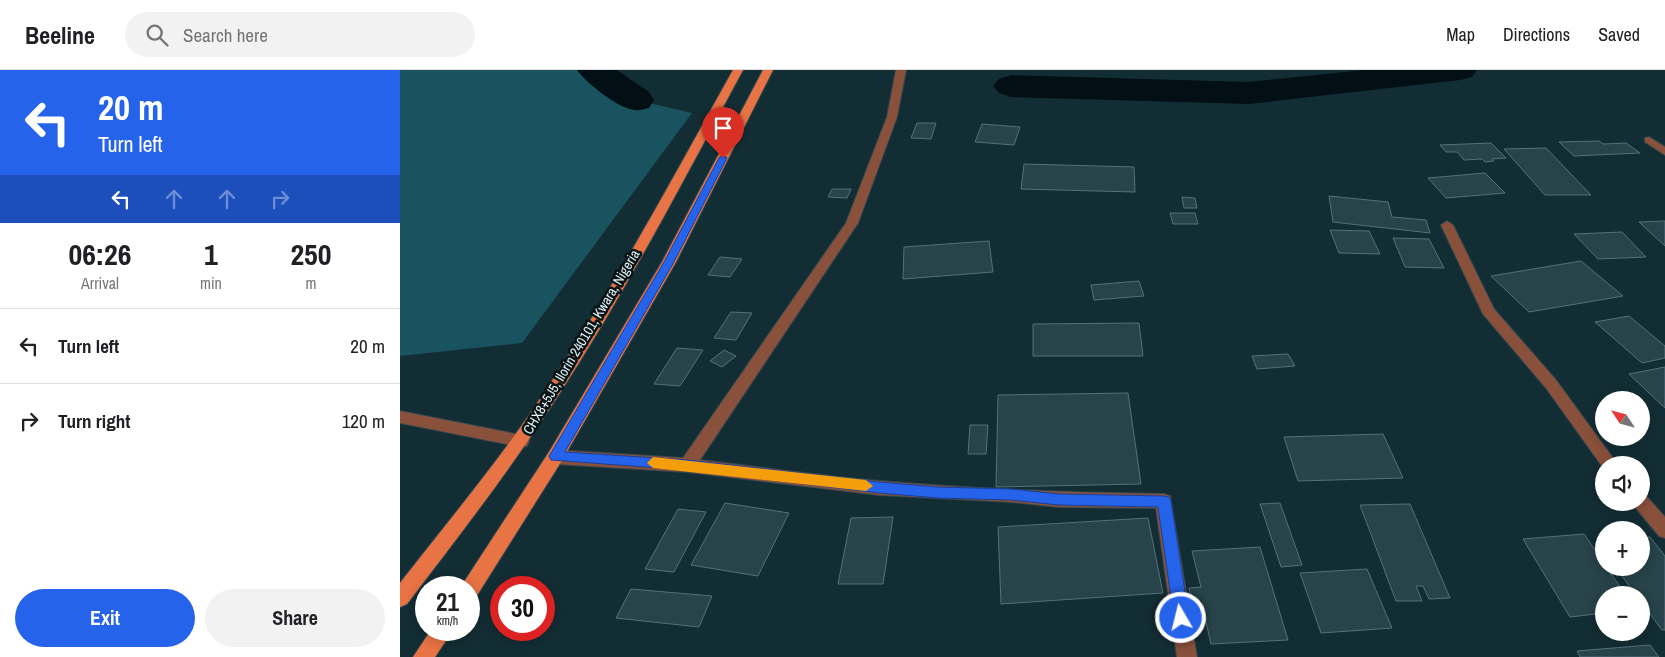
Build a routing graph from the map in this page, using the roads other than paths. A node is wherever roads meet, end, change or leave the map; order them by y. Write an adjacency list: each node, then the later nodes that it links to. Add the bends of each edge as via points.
1 (738, 70): 8 (main road, CHX8+5J5, Ilorin 240101, Kwara, Nigeria, via 624,274 553,393)
2 (768, 70): 9 (main road, via 669,262)
3 (901, 70): 11 (street, via 892,117 852,223)
4 (1648, 140): 5 (street)
5 (1665, 152)
6 (1447, 225): 10 (street, via 1488,312 1551,384)
7 (400, 417): 8 (street)
8 (520, 441): 15 (main road, CHX8+5J5, Ilorin 240101, Kwara, Nigeria)
9 (556, 456): 11 (street); 14 (main road)
10 (1603, 456)
11 (687, 465): 18 (street, via 879,488 1059,500 1164,501)
12 (1649, 511): 13 (street)
13 (1665, 530)
14 (479, 576)
15 (400, 598)
16 (435, 641): 17 (main road)
17 (423, 657)
18 (1187, 657)

